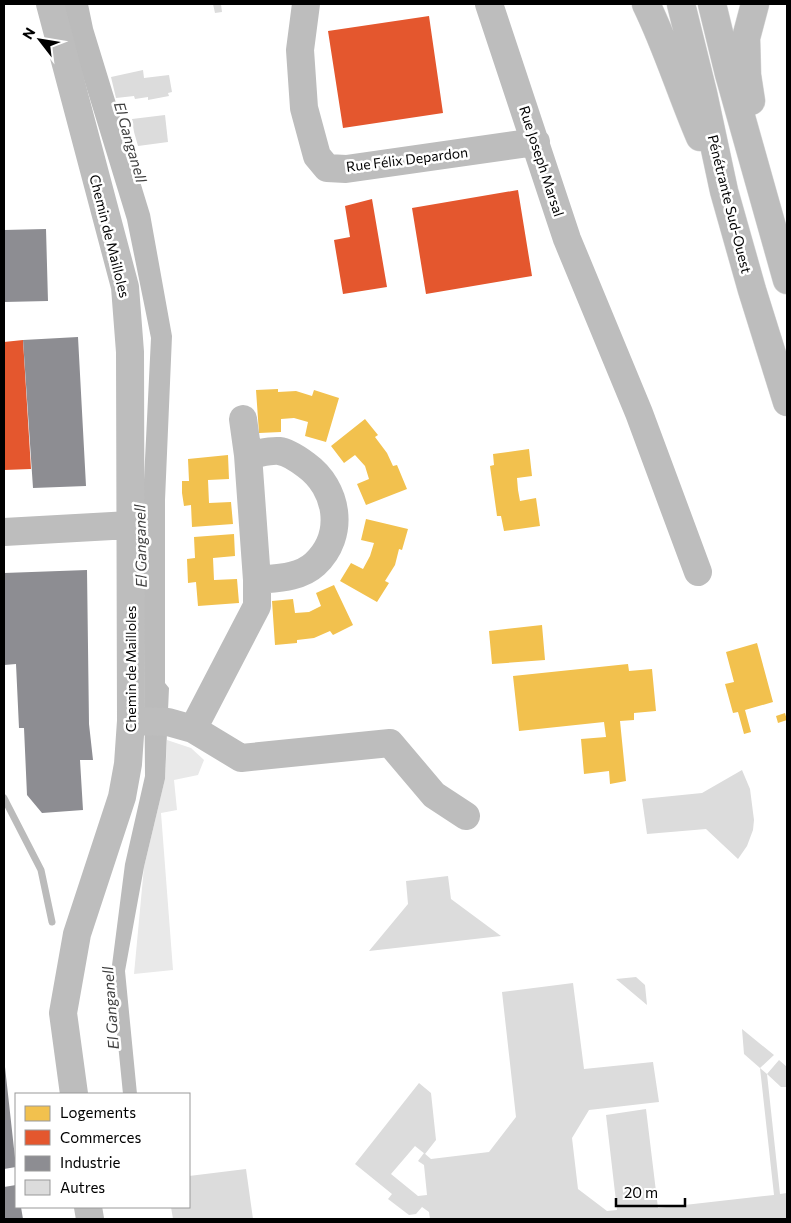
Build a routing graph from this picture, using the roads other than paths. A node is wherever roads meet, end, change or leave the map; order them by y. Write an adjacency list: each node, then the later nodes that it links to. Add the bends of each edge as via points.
1 (50, 4): 15 (main road, Chemin de Mailloles, via 125,287 130,352)
2 (306, 4): 8 (main road, Rue Félix Depardon, via 300,50 304,108 317,156 327,168 346,169)
3 (489, 4): 8 (main road, Rue Joseph Marsal)
4 (646, 4): 9 (main road)
5 (682, 4): 9 (main road, Pénétrante Sud-Ouest)
6 (712, 4): 10 (main road)
7 (755, 4): 10 (main road, via 746,38 747,75)
8 (536, 142): 17 (main road, Rue Joseph Marsal, via 567,239 639,413)
9 (724, 191): 12 (main road, Pénétrante Sud-Ouest)
10 (777, 242): 11 (main road)
11 (787, 280)
12 (787, 402)
13 (243, 419): 14 (main road)
14 (248, 455): 18 (main road); 18 (main road, via 279,451 297,458 317,473 331,495 335,520 331,543 315,564 293,576)
15 (130, 525): 16 (main road); 19 (main road, Chemin de Mailloles)
16 (4, 532)
17 (698, 572)
18 (257, 580): 19 (main road, via 257,606)
19 (160, 724): 20 (main road, via 241,758 390,743 434,795); 21 (main road, Chemin de Mailloles, via 128,764 122,798 77,934 63,1013)
20 (466, 816)
21 (74, 1093)

